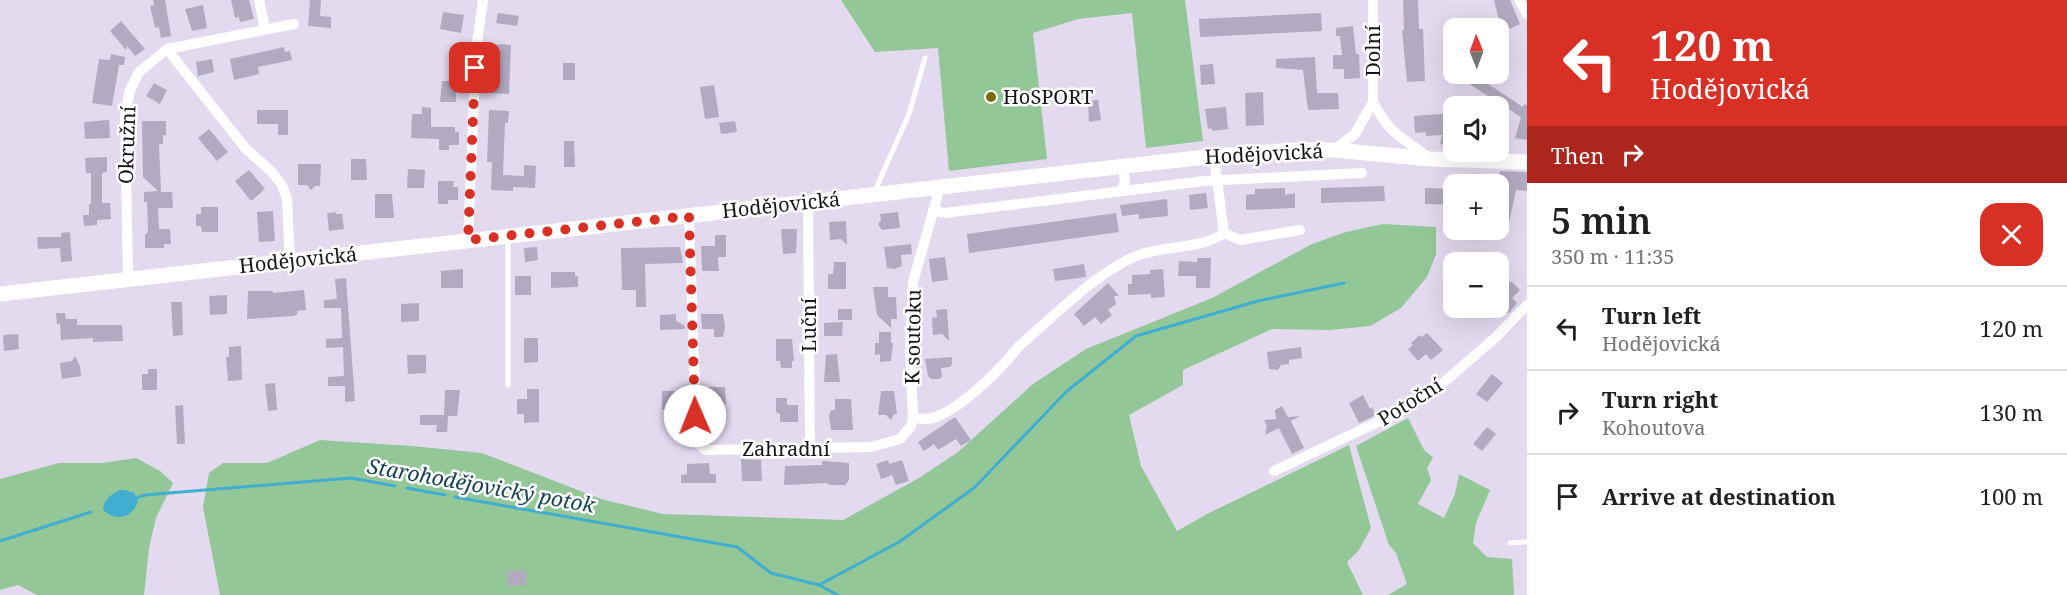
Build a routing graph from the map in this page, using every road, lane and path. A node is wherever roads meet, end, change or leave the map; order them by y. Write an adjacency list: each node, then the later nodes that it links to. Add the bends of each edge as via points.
1 (259, 0): 7 (street)
2 (483, 0): 29 (street, via 476,50)
3 (1373, 0): 10 (street, Dolní)
4 (1519, 0): 5 (street)
5 (1527, 14)
6 (294, 24): 7 (street, Okružní)
7 (265, 29): 8 (street, Okružní)
8 (167, 49): 30 (street, via 246,149 282,185 287,199); 31 (street, Okružní, via 139,72 130,90 125,116)
9 (925, 58): 22 (lane, via 909,114)
10 (1373, 102): 11 (street, Dolní, via 1355,134); 13 (street, Dolní, via 1384,123 1398,137)
11 (1334, 150): 12 (street, Hodějovická); 13 (street, Hodějovická)
12 (1214, 156): 16 (street, Hodějovická); 19 (street)
13 (1430, 159): 15 (street, Hodějovická)
14 (1345, 162): 18 (street)
15 (1527, 162)
16 (1123, 166): 20 (street, Hodějovická); 21 (street, via 1125,182)
17 (1362, 173): 18 (street)
18 (1346, 174): 19 (street)
19 (1217, 181): 21 (street); 27 (street)
20 (936, 188): 22 (street, Hodějovická); 24 (street, K soutoku)
21 (1121, 191): 24 (street, via 945,213)
22 (873, 195): 23 (street, Hodějovická)
23 (808, 202): 25 (street, Hodějovická); 36 (street, Luční)
24 (933, 210): 35 (street, K soutoku, via 913,282)
25 (689, 216): 28 (street, Hodějovická); 36 (street, Zahradní, via 697,443 706,450)
26 (1300, 230): 27 (street, via 1240,240)
27 (1224, 233): 35 (street, via 1208,241 1151,250 1122,263 1019,346 1004,365 970,394 935,418)
28 (508, 236): 29 (street, Hodějovická); 34 (lane)
29 (468, 240): 30 (street, Hodějovická)
30 (290, 261): 31 (street, Hodějovická)
31 (129, 279): 32 (street, Hodějovická)
32 (0, 294)
33 (1527, 305): 37 (street, Potoční, via 1443,382 1397,413)
34 (508, 385)
35 (913, 418): 36 (street, Zahradní, via 906,434 893,442 872,447)
36 (810, 447)
37 (1274, 471)
38 (1527, 542): 39 (lane)
39 (1510, 543)

